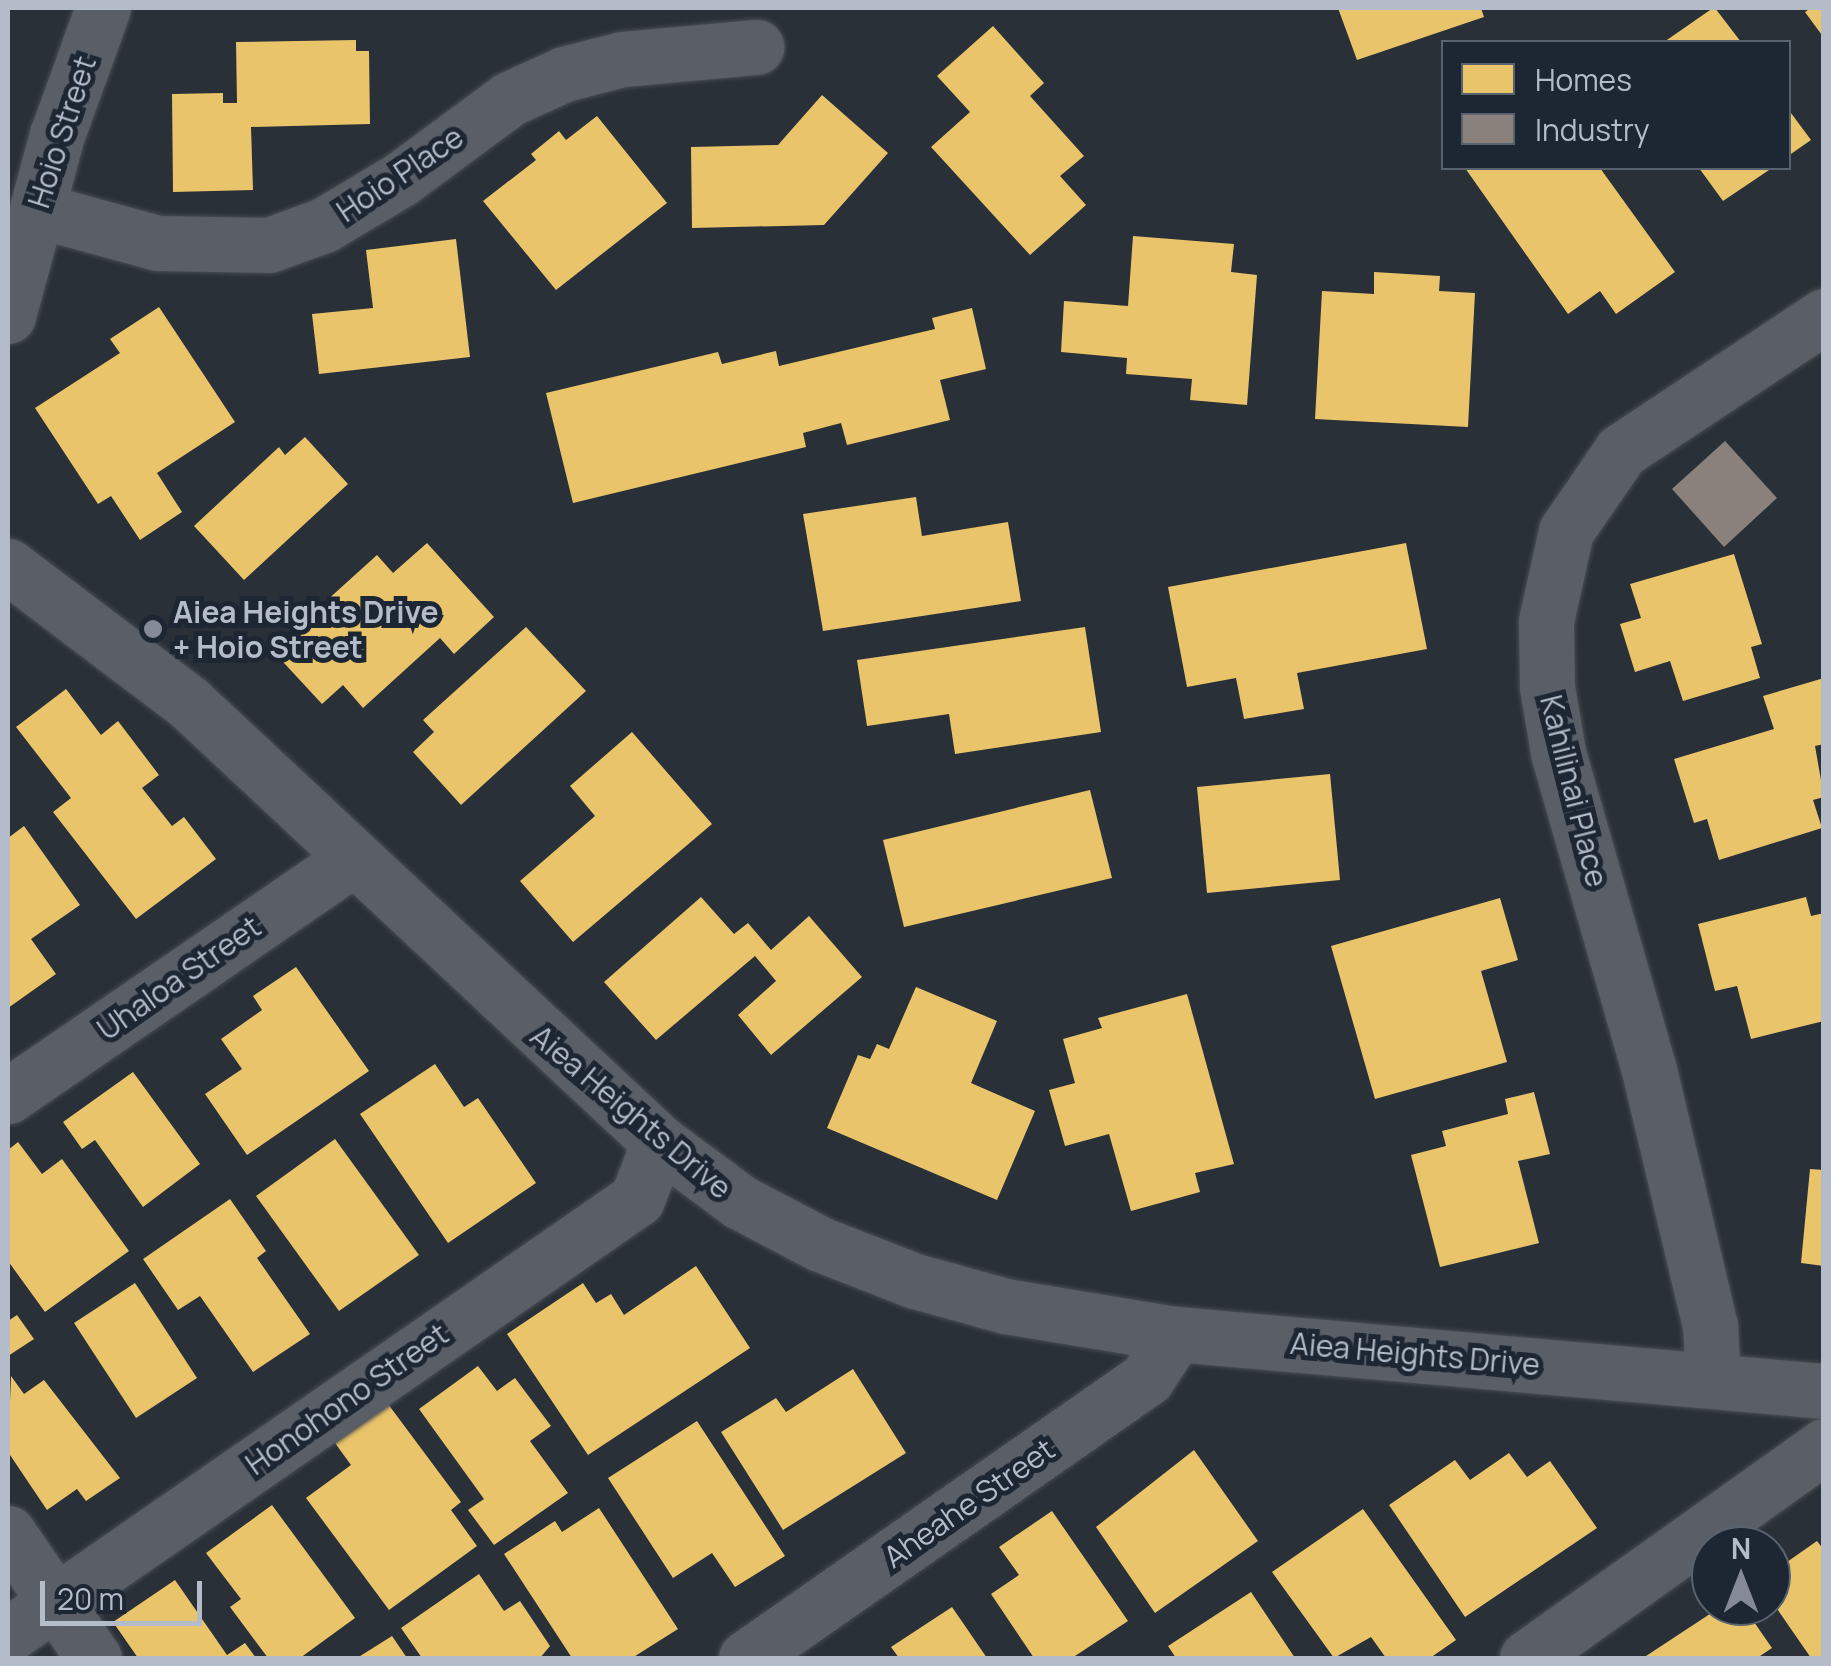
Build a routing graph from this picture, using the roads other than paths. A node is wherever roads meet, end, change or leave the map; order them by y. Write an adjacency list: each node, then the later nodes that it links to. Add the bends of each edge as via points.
1 (104, 8): 3 (street, Hoio Street)
2 (756, 47): 3 (street, Hoio Place, via 623,59 564,74 508,99 401,179 324,225 268,244 158,243)
3 (37, 210): 4 (street, Hoio Street)
4 (8, 316)
5 (1824, 316): 11 (street, Kahilinai Place, via 1621,452 1566,530 1546,621 1547,687 1558,752 1649,1070 1710,1326)
6 (8, 566): 7 (street, Aiea Heights Drive, via 190,703)
7 (351, 860): 8 (street, Uhaloa Street); 9 (street, Aiea Heights Drive)
8 (8, 1096)
9 (659, 1142): 10 (street, Aiea Heights Drive, via 740,1202 916,1281 1006,1306); 15 (street, Honohono Street, via 637,1199)
10 (1176, 1334): 11 (street, Aiea Heights Drive); 18 (street, Aheahe Street, via 1147,1378)
11 (1713, 1379): 12 (street, Aiea Heights Drive)
12 (1824, 1391)
13 (1824, 1446): 19 (street)
14 (8, 1533): 15 (street)
15 (56, 1602): 16 (street, Honohono Street); 17 (street)
16 (8, 1635)
17 (94, 1658)
18 (746, 1658)
19 (1527, 1658)

